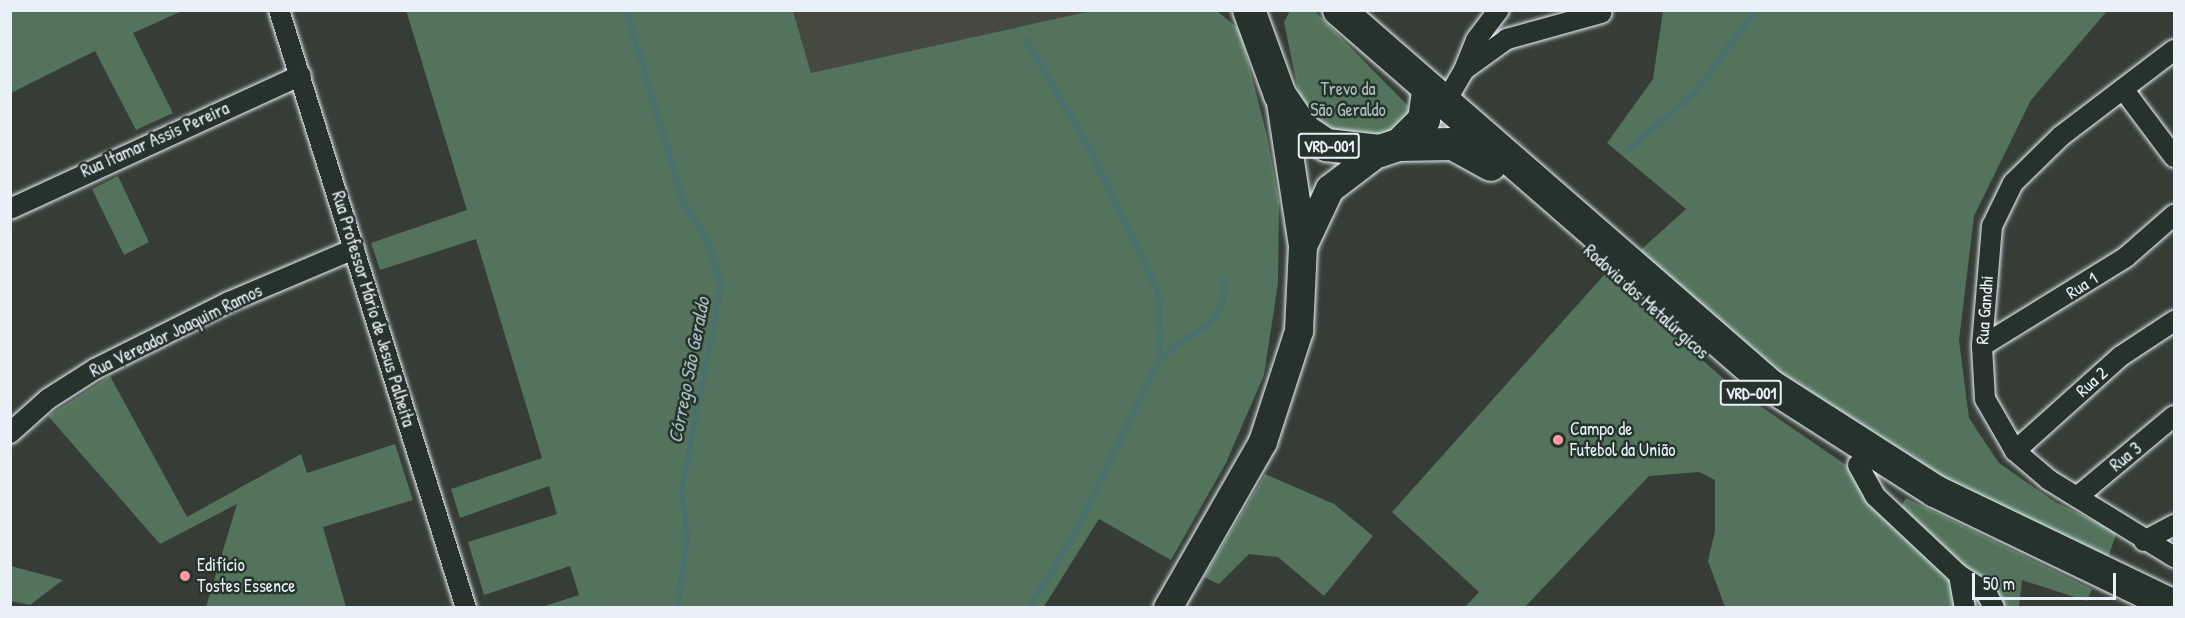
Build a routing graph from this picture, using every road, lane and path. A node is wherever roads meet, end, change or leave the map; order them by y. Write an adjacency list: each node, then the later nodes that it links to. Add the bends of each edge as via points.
1 (279, 10): 8 (street, Rua Professor Mário de Jesus Palheita)
2 (1249, 10): 10 (main road, VRD-001)
3 (1339, 10): 11 (main road, Rodovia dos Metalúrgicos)
4 (1499, 10): 7 (street, via 1476,40)
5 (1601, 13): 7 (street, via 1519,33)
6 (2175, 50): 9 (street, Rua Gandhi)
7 (1464, 70): 11 (street)
8 (301, 75): 14 (street, Rua Itamar Assis Pereira); 17 (street, Rua Professor Mário de Jesus Palheita)
9 (2123, 89): 13 (street); 19 (street, Rua Gandhi, via 2042,152 2002,201 1992,226)
10 (1280, 95): 12 (main road, VRD-001, via 1293,117 1320,142 1339,150); 16 (main road)
11 (1436, 100): 12 (main road, via 1424,120); 29 (main road, Rodovia dos Metalúrgicos, via 1721,347 1812,416 1954,502)
12 (1390, 148): 16 (main road, via 1330,189); 23 (main road, Rodovia dos Metalúrgicos / VRD-001, via 1453,144 1483,158 1712,362 1796,427)
13 (2175, 158)
14 (10, 209)
15 (2175, 215): 19 (street, Rua 1, via 2126,257)
16 (1303, 246): 31 (main road, via 1299,331 1276,413)
17 (354, 249): 21 (street, Rua Vereador Joaquim Ramos, via 229,302 95,369 48,399); 30 (street, Rua Professor Mário de Jesus Palheita)
18 (2175, 321): 22 (street, Rua 2, via 2121,356)
19 (1982, 346): 22 (street, Rua Gandhi, via 1985,399)
20 (2175, 416): 24 (street, Rua 3)
21 (10, 433)
22 (2015, 451): 24 (street, Rua Gandhi)
23 (1858, 465): 28 (street, via 1875,496); 34 (main road, Rodovia dos Metalúrgicos / VRD-001, via 1948,515)
24 (2077, 497): 26 (street, Rua Gandhi)
25 (2175, 525): 26 (street)
26 (2144, 541): 27 (street, Rua Gandhi)
27 (2175, 557)
28 (1959, 575): 32 (street); 33 (street, via 1986,592)
29 (2175, 606)
30 (466, 608)
31 (1168, 608)
32 (1965, 608)
33 (1994, 608)
34 (2139, 608)

